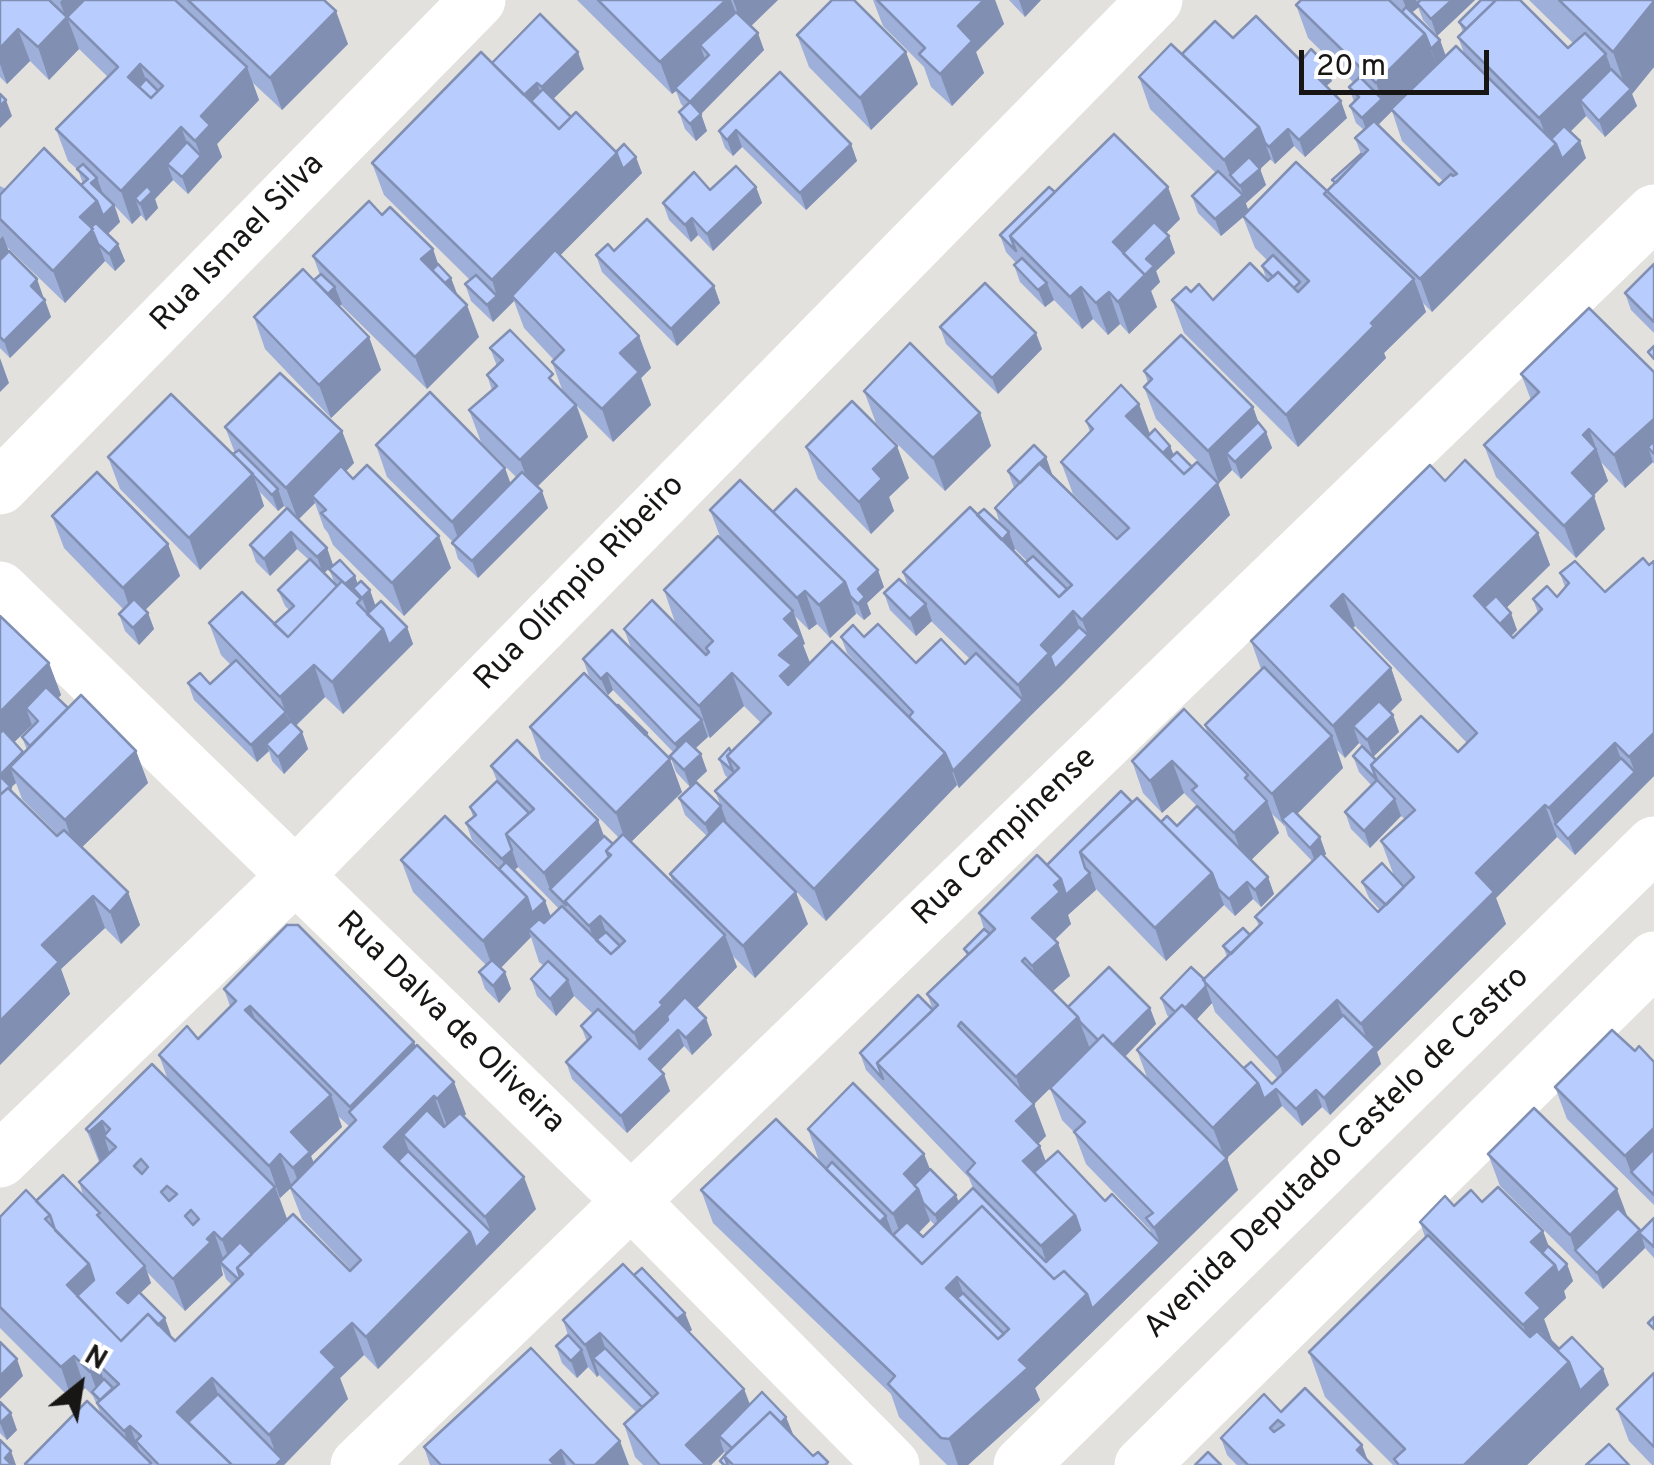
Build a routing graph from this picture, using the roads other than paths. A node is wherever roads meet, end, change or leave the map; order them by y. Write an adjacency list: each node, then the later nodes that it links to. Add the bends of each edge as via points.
1 (478, 0): 4 (street, Rua Ismael Silva)
2 (1155, 0): 7 (street, Rua Olímpio Ribeiro)
3 (1654, 212): 10 (street, Rua Campinense)
4 (0, 487)
5 (0, 589): 7 (street, Rua Dalva de Oliveira)
6 (1654, 844): 13 (street, Avenida Deputado Castelo de Castro)
7 (296, 876): 9 (street, Rua Olímpio Ribeiro); 10 (street, Rua Dalva de Oliveira)
8 (1654, 959): 14 (street)
9 (0, 1160)
10 (630, 1200): 11 (street, Rua Campinense); 12 (street, Rua Dalva de Oliveira)
11 (358, 1465)
12 (892, 1465)
13 (1021, 1465)
14 (1142, 1465)

